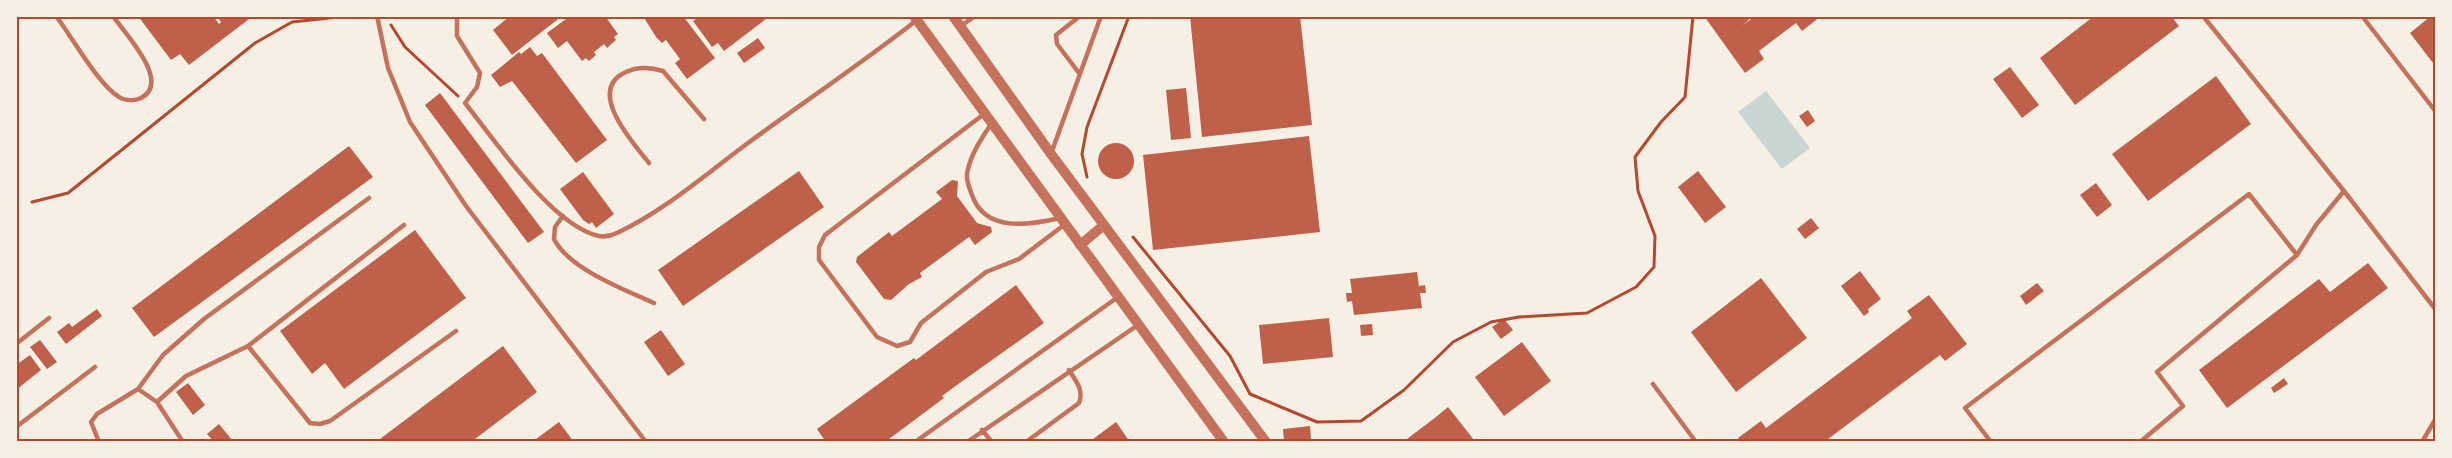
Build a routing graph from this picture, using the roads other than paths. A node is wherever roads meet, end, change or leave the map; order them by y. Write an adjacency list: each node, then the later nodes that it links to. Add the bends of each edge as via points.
1 (56, 16): 2 (lane, via 106,86 121,98 136,100 147,95 152,76)
2 (113, 16)
3 (457, 16): 22 (lane, via 457,36 480,72 477,87 465,103 532,186)
4 (953, 16): 12 (street)
5 (975, 16): 12 (lane)
6 (1080, 16): 13 (lane, via 1056,35 1057,45)
7 (1101, 16): 13 (lane)
8 (2203, 16): 20 (lane)
9 (2362, 16): 14 (lane)
10 (377, 18): 46 (lane, via 388,68 410,122 466,206)
11 (915, 18): 15 (street); 22 (lane, via 862,63 628,227 601,236)
12 (961, 26): 18 (street)
13 (1079, 73): 18 (lane)
14 (2435, 110)
15 (984, 114): 17 (street); 23 (lane, via 825,235 819,247 819,260 834,283 877,337 891,346 902,345 910,342 921,323 986,272 1019,259)
16 (704, 118): 19 (lane, via 663,71 641,68 622,74 609,92 614,113)
17 (991, 124): 23 (street); 23 (lane, via 967,171 973,200 987,217 1013,225)
18 (1051, 154): 25 (street)
19 (649, 163)
20 (2344, 191): 27 (lane); 30 (lane)
21 (369, 198): 39 (lane, via 204,319 163,355)
22 (563, 216): 29 (lane, via 555,226 554,239 572,260)
23 (1062, 221): 26 (street)
24 (404, 225): 35 (lane)
25 (1104, 225): 26 (street); 52 (street)
26 (1080, 245): 28 (street)
27 (2296, 255): 54 (lane, via 2249,194 1965,408); 55 (lane, via 2157,372 2183,406)
28 (1118, 297): 32 (street); 47 (lane)
29 (654, 303)
30 (2436, 310)
31 (49, 318): 34 (lane)
32 (1138, 325): 37 (lane); 51 (street)
33 (456, 331): 35 (lane, via 330,421 320,424 310,423)
34 (16, 344)
35 (248, 346): 40 (lane, via 186,376)
36 (95, 367): 42 (lane)
37 (1070, 370): 43 (lane); 50 (lane, via 1079,385 1079,403)
38 (1653, 384): 53 (lane)
39 (138, 389): 40 (lane); 44 (lane, via 97,414 91,422)
40 (158, 402): 45 (lane)
41 (2436, 418): 56 (lane)
42 (16, 426)
43 (982, 430): 48 (lane); 49 (lane)
44 (99, 441)
45 (183, 441)
46 (646, 441)
47 (915, 441)
48 (967, 441)
49 (992, 441)
50 (1026, 441)
51 (1224, 441)
52 (1266, 441)
53 (1696, 441)
54 (1991, 441)
55 (2140, 441)
56 (2422, 441)

